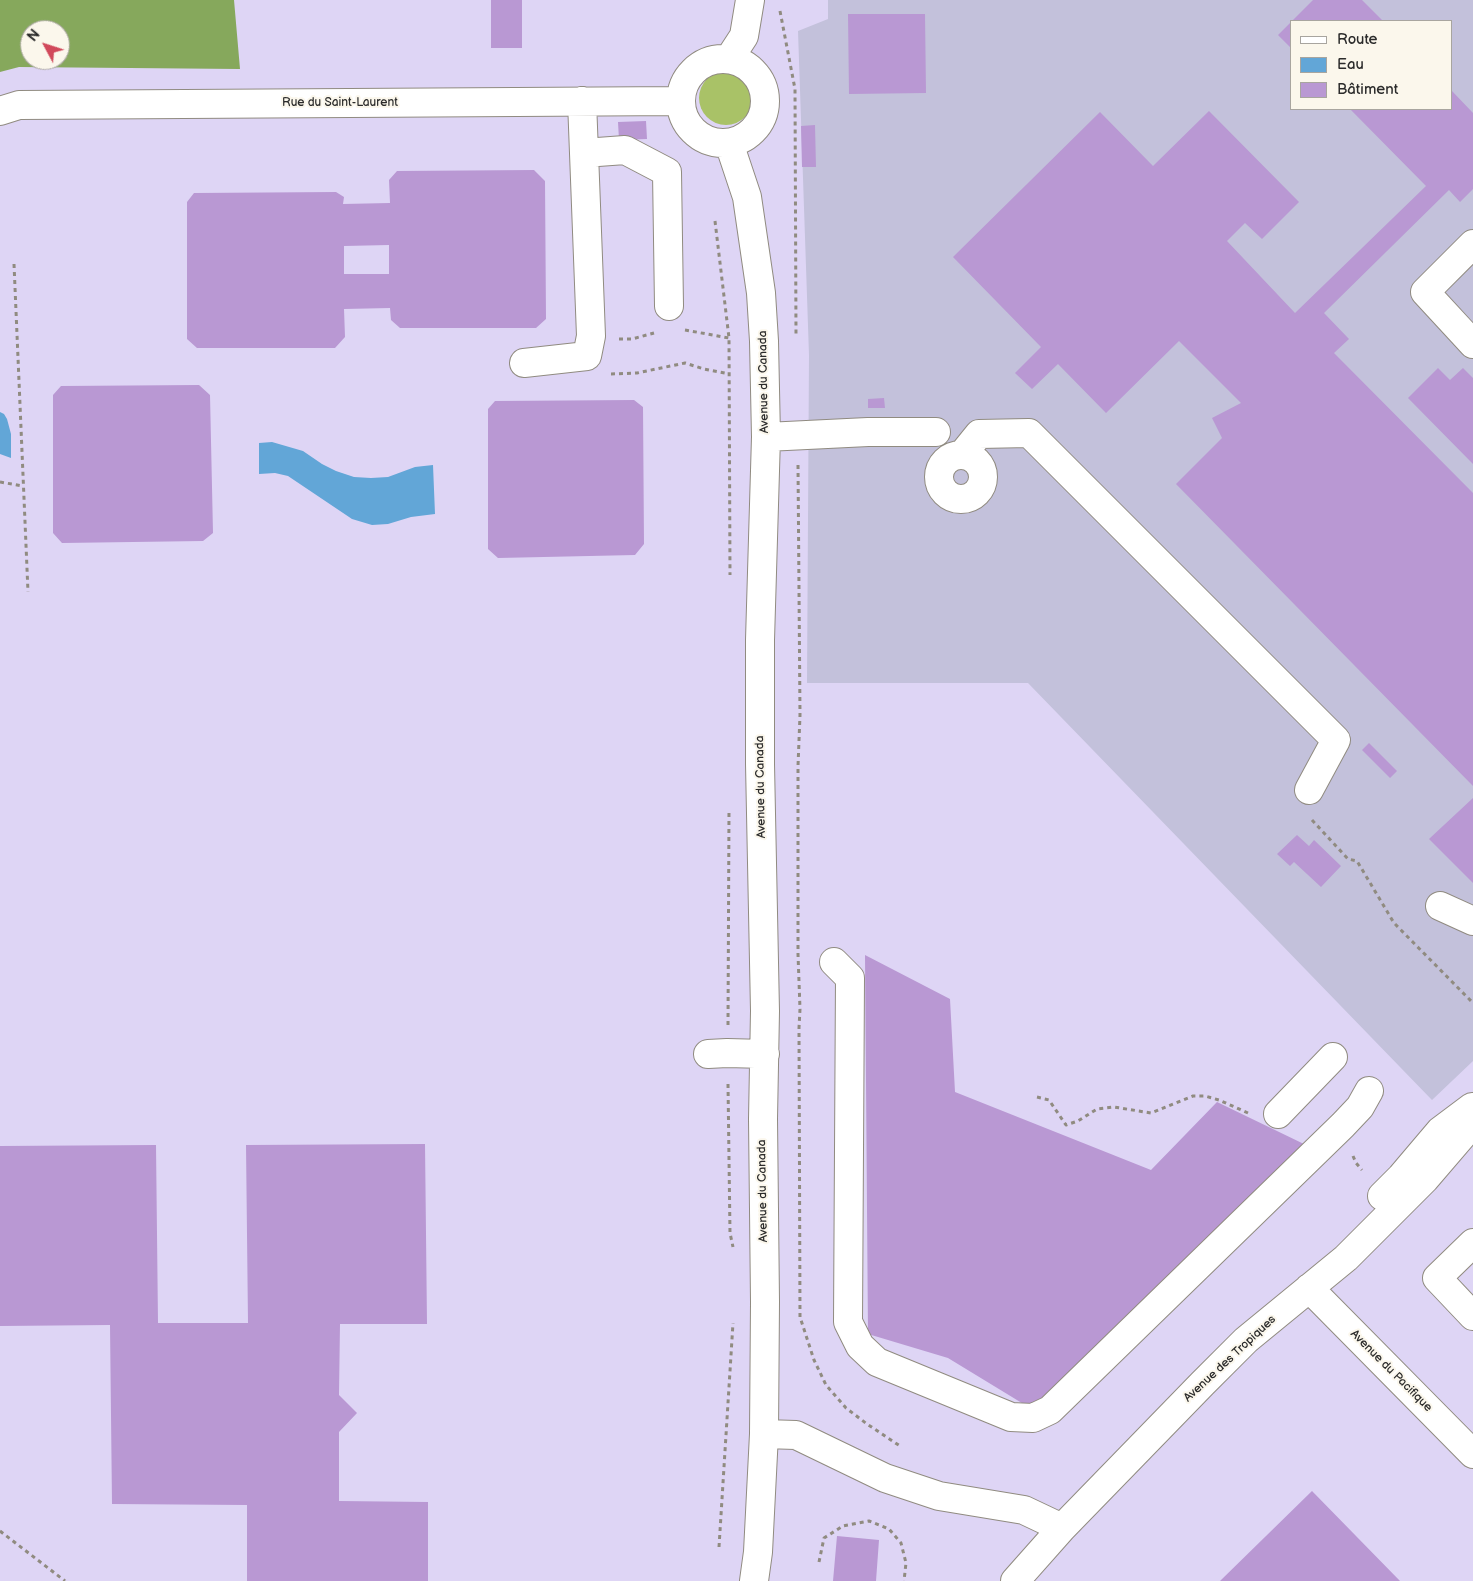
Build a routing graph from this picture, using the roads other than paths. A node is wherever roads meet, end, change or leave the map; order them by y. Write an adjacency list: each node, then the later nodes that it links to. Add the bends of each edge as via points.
1 (750, 0): 2 (street, via 744,36)
2 (729, 58): 4 (street, via 701,64 690,74 683,87); 6 (street, via 753,70 761,81 765,107 753,131)
3 (582, 101): 4 (street, Rue du Saint-Laurent); 5 (street, Rue du Saint-Laurent, via 19,105); 7 (street)
4 (681, 101): 6 (street, via 690,127 701,137)
5 (0, 111)
6 (729, 143): 13 (street, Avenue du Canada, via 747,197 761,293)
7 (584, 153): 9 (street, via 625,150 667,172); 11 (street, via 592,336 587,356)
8 (1473, 244): 10 (street, via 1425,292)
9 (669, 306)
10 (1473, 344)
11 (524, 363)
12 (936, 432): 13 (street)
13 (766, 437): 20 (street, Avenue du Canada, via 760,640)
14 (962, 455): 15 (street, via 979,434 1029,432 1336,740)
15 (1309, 803)
16 (1440, 906): 17 (street)
17 (1473, 921)
18 (834, 962): 22 (street, via 850,978 848,1322 860,1346 878,1362 1011,1417 1033,1418 1050,1410 1343,1125 1360,1107)
19 (708, 1054): 20 (street)
20 (765, 1054): 30 (street, Avenue du Canada, via 762,1119)
21 (1334, 1057): 24 (street)
22 (1369, 1091)
23 (1473, 1106): 27 (street, via 1440,1131 1401,1177 1346,1231)
24 (1266, 1115)
25 (1473, 1123): 27 (street, Avenue des Tropiques, via 1426,1179)
26 (1473, 1243): 29 (street, via 1437,1278)
27 (1346, 1258): 28 (street, Avenue des Tropiques)
28 (1308, 1288): 31 (street, Avenue du Pacifique); 32 (street, Avenue des Tropiques, via 1246,1340)
29 (1473, 1316)
30 (764, 1434): 32 (street, via 796,1435 886,1478 939,1496 1024,1510); 33 (street, Avenue du Canada)
31 (1471, 1449)
32 (1062, 1528): 34 (street, Avenue des Tropiques)
33 (754, 1581)
34 (1015, 1581)

